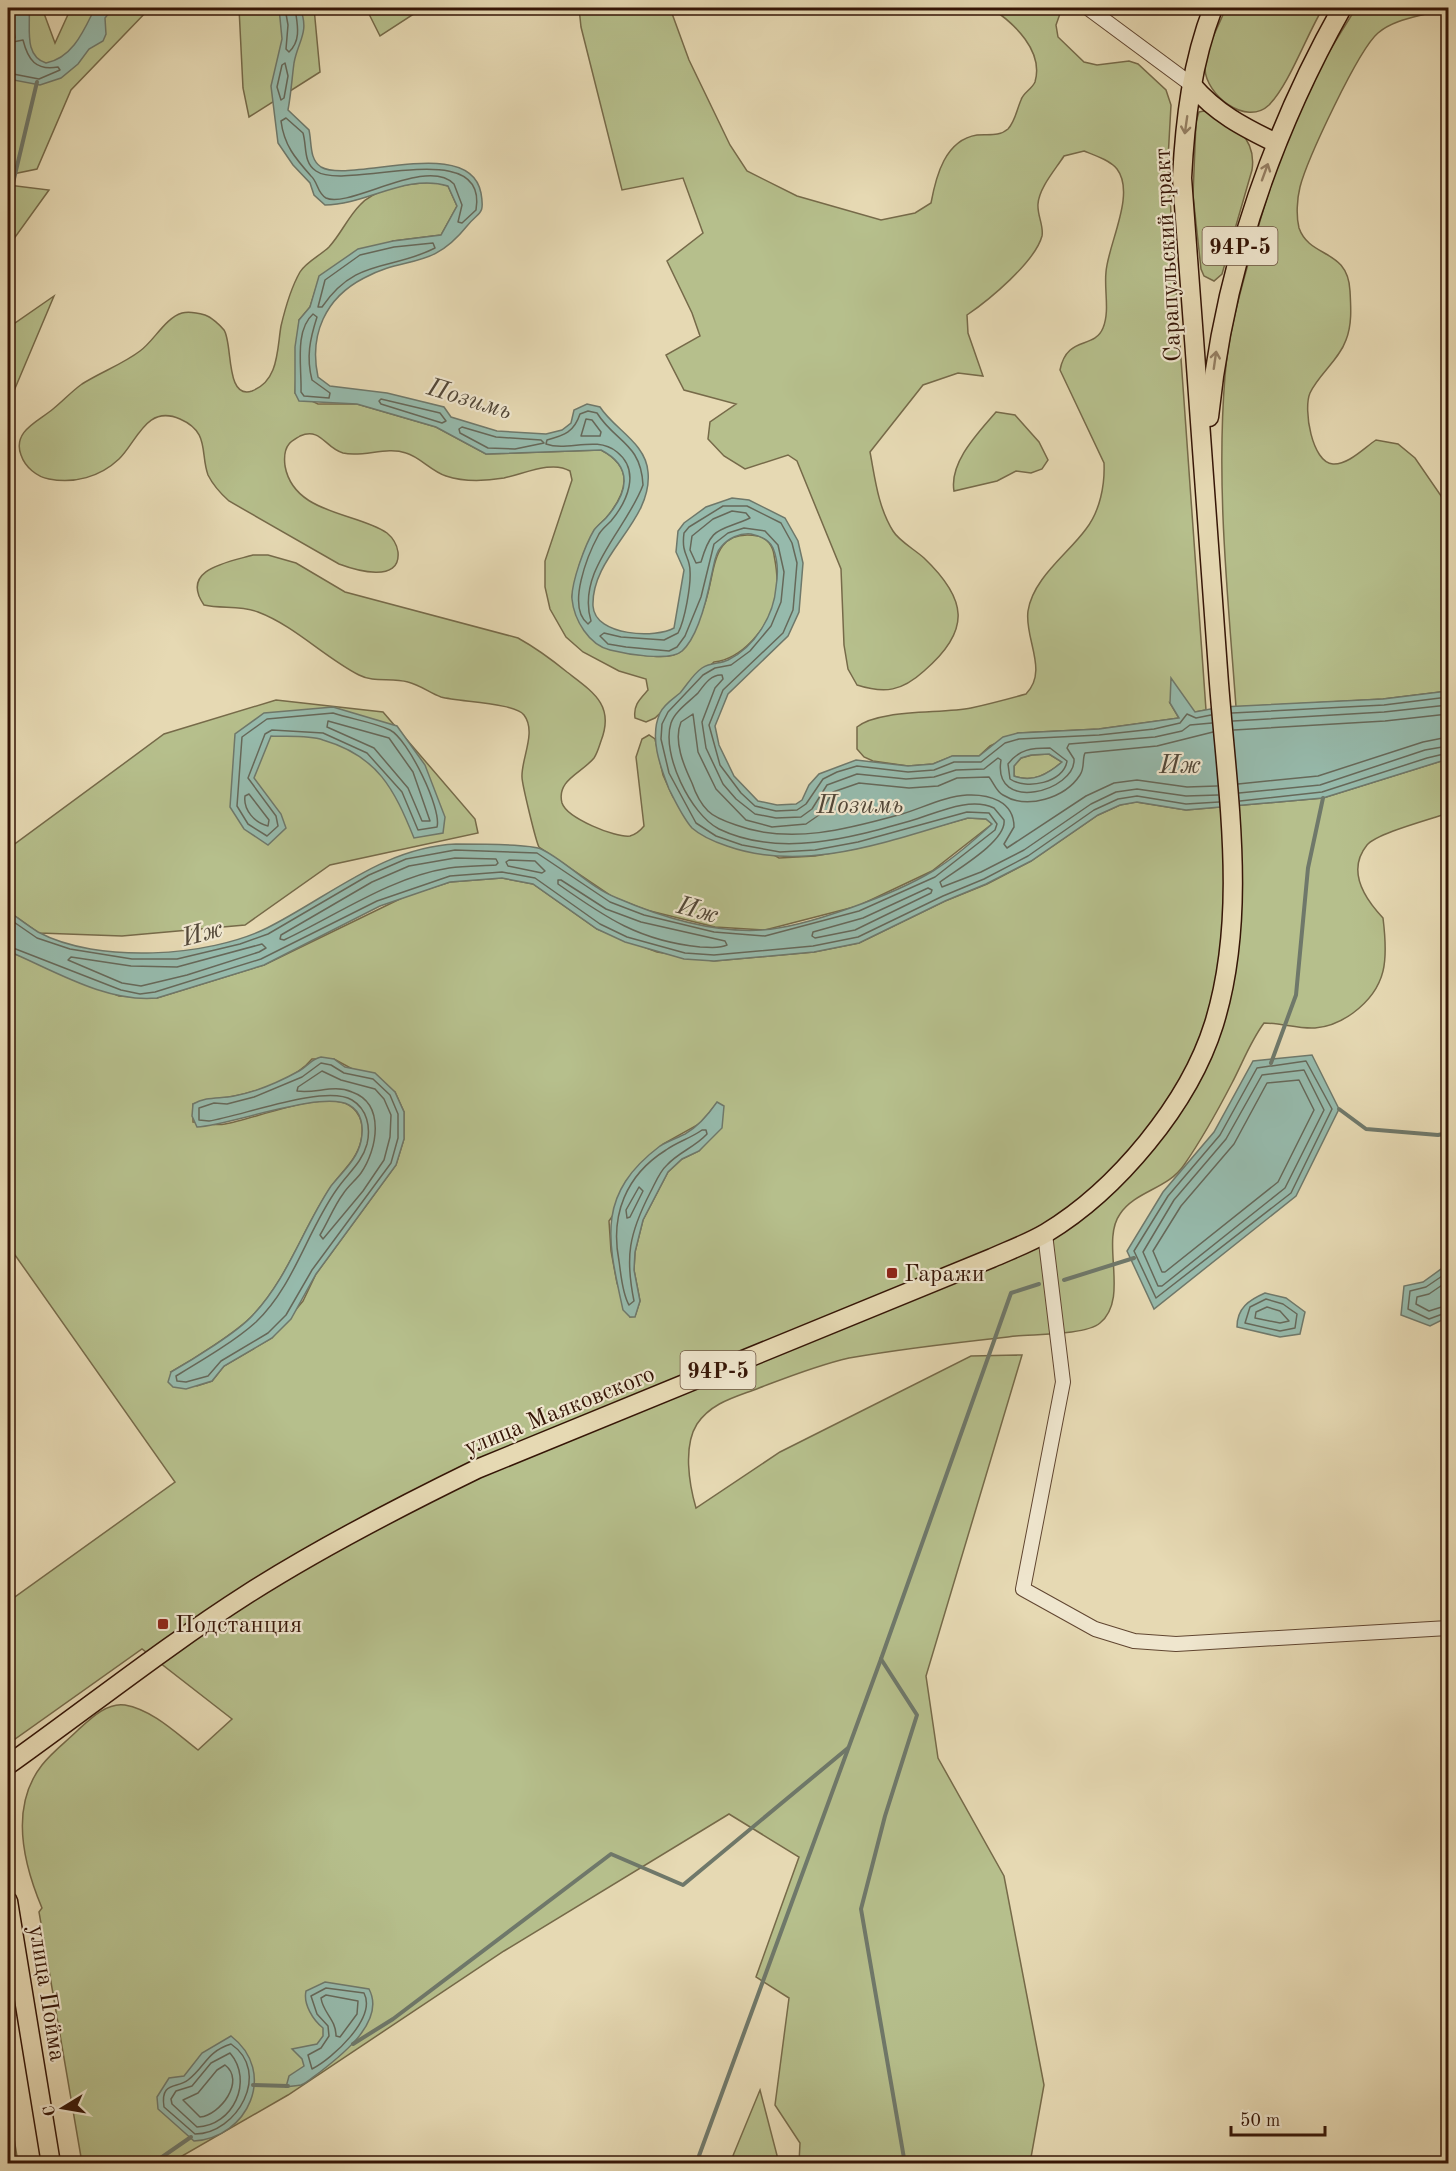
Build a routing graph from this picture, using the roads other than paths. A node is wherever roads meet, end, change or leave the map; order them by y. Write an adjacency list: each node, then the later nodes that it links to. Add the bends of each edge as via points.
1 (1088, 8): 4 (street)
2 (1213, 8): 4 (main road, Сарапульский тракт / 94Р-5, via 1198,46)
3 (1342, 8): 5 (main road, Сарапульский тракт / 94Р-5, via 1323,40)
4 (1192, 85): 5 (main road, via 1224,116); 6 (main road, Сарапульский тракт / 94Р-5, one-way to 6, via 1182,178)
5 (1276, 143): 6 (main road, Сарапульский тракт / 94Р-5, one-way to 5, via 1209,420 1219,336 1248,218)
6 (1208, 503): 7 (main road, Сарапульский тракт / 94Р-5)
7 (1231, 838): 8 (main road, улица Маяковского / 94Р-5, via 1232,912 1225,978 1214,1025 1193,1074 1141,1152 1082,1207)
8 (1045, 1234): 9 (street, via 1063,1382 1023,1589 1095,1629 1134,1641 1176,1644); 10 (main road, улица Маяковского / 94Р-5, via 477,1469 394,1509 247,1595)
9 (1449, 1628)
10 (8, 1766)
11 (8, 1900): 12 (main road, улица Пойма)
12 (51, 2163)

